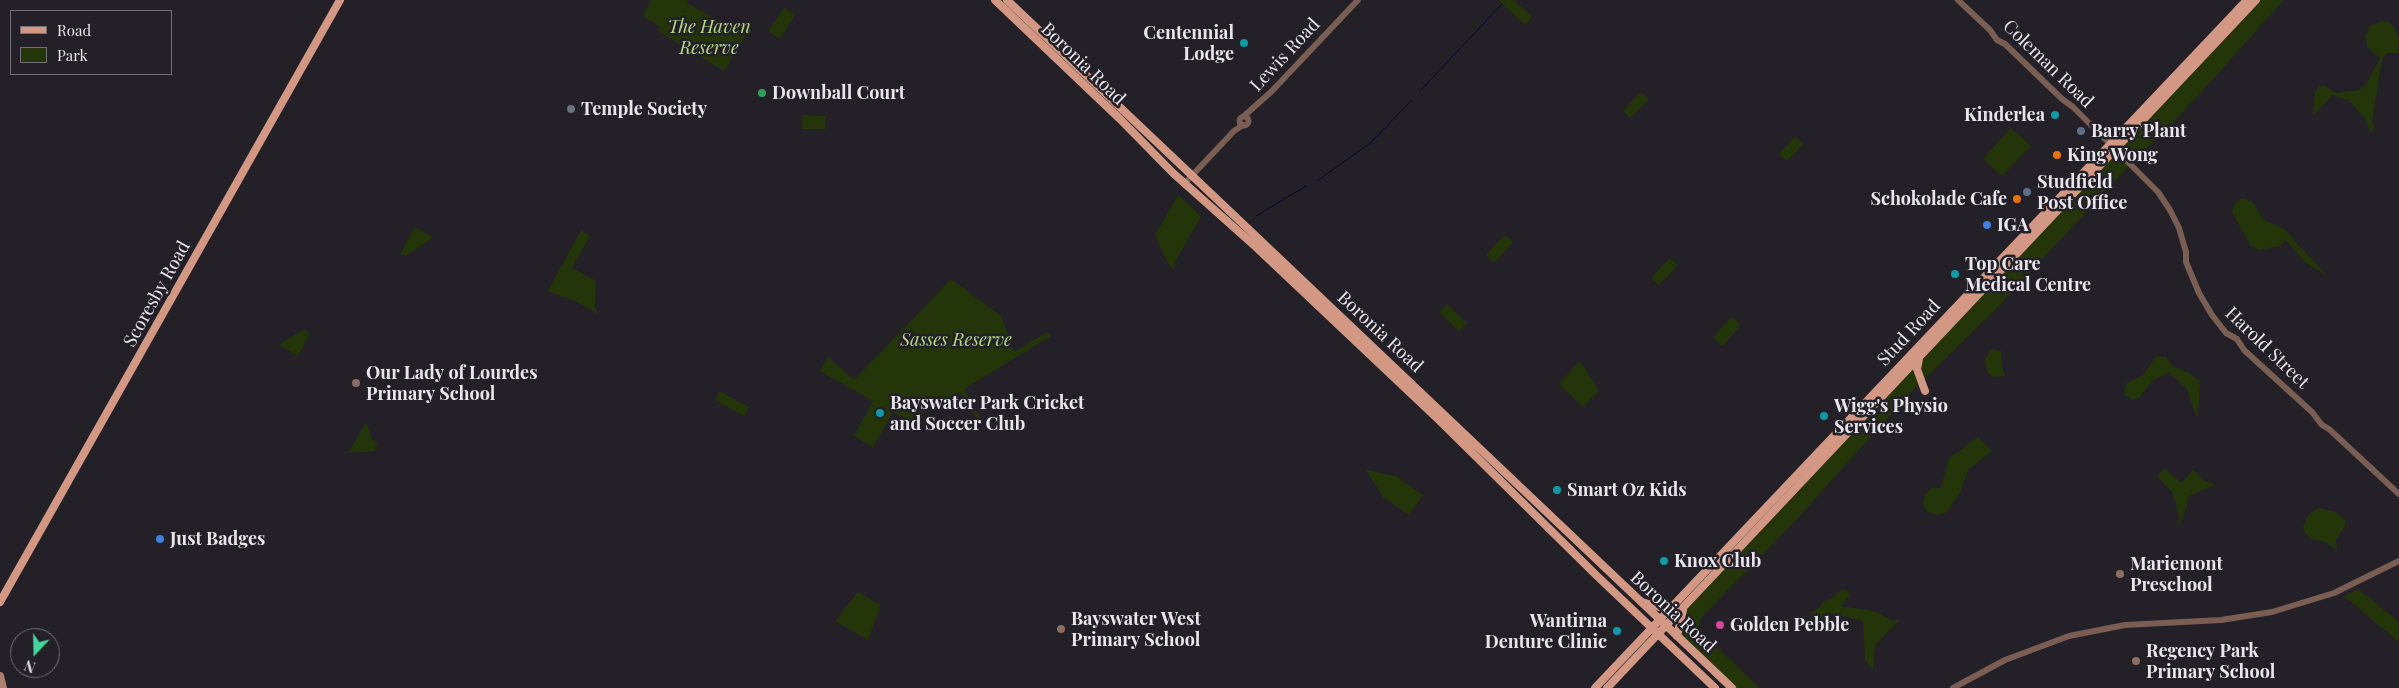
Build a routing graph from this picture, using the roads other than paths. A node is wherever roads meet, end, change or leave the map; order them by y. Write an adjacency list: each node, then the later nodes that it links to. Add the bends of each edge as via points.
1 (340, 0): 19 (main road, Scoresby Road)
2 (995, 0): 13 (main road, Boronia Road)
3 (1007, 0): 12 (main road, Boronia Road)
4 (1358, 0): 12 (street, Lewis Road)
5 (1958, 0): 9 (street, Coleman Road)
6 (2247, 0): 8 (main road, Stud Road)
7 (2256, 0): 11 (main road, Stud Road)
8 (2122, 131): 9 (main road); 10 (main road, Stud Road)
9 (2099, 133): 10 (street, Coleman Road)
10 (2110, 144): 11 (street, Coleman Road); 20 (main road, Stud Road)
11 (2117, 150): 14 (main road, Stud Road); 16 (street, Harold Street, via 2170,210 2181,234 2186,263 2216,321 2322,425)
12 (1192, 175): 13 (street, Lewis Road); 18 (main road, Boronia Road)
13 (1184, 184): 24 (main road, Boronia Road, via 1262,252 1418,400)
14 (1921, 355): 15 (main road, via 1917,369); 21 (main road, Stud Road)
15 (1925, 391)
16 (2399, 494)
17 (2399, 561): 33 (street, via 2342,589 2278,610 2221,620 2126,625 2069,636 2005,660)
18 (1638, 600): 20 (main road); 22 (main road, Boronia Road)
19 (0, 602)
20 (1669, 608): 22 (main road, Stud Road)
21 (1684, 608): 23 (main road, Stud Road); 26 (main road)
22 (1658, 619): 23 (main road, Boronia Road); 24 (main road, Stud Road)
23 (1666, 626): 25 (main road, Stud Road); 26 (main road, Boronia Road)
24 (1650, 628): 25 (main road, Boronia Road); 29 (main road, Stud Road)
25 (1658, 635): 30 (main road, Stud Road); 31 (main road, Boronia Road)
26 (1677, 636): 32 (main road, Boronia Road)
27 (0, 676): 28 (main road)
28 (3, 688)
29 (1595, 688)
30 (1607, 688)
31 (1715, 688)
32 (1732, 688)
33 (1953, 688)

